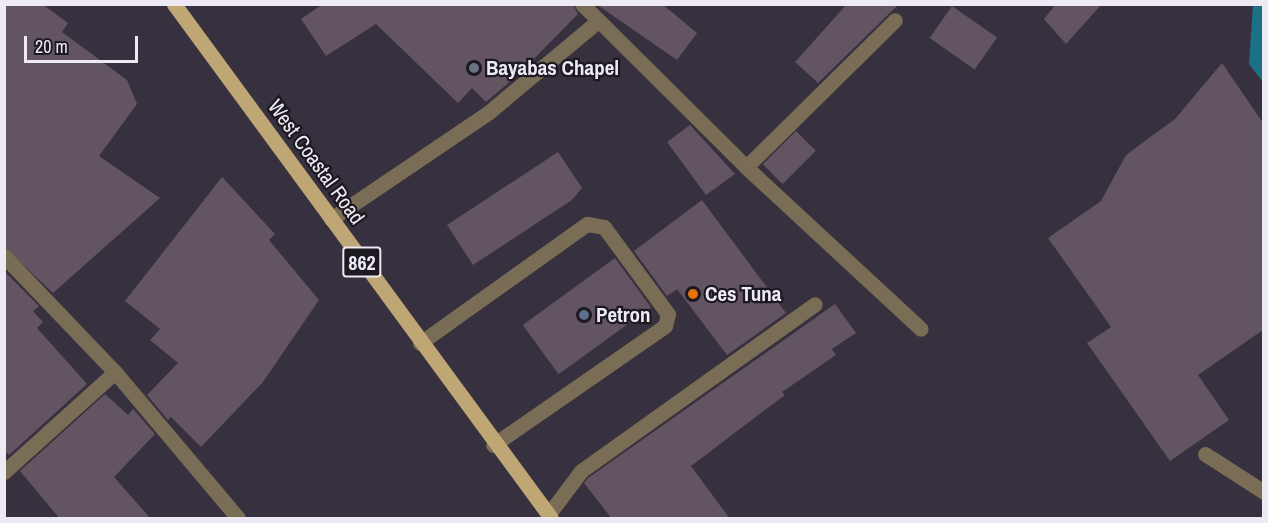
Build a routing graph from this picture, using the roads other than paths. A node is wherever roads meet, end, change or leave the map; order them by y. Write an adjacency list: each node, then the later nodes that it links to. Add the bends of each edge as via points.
1 (174, 4): 6 (main road, West Coastal Road / 862)
2 (582, 4): 4 (street)
3 (895, 20): 5 (street)
4 (598, 21): 5 (street); 6 (street, via 489,112)
5 (746, 167): 9 (street)
6 (331, 219): 10 (main road, West Coastal Road / 862)
7 (4, 256): 11 (street)
8 (815, 304): 16 (street, via 582,471)
9 (921, 329)
10 (420, 342): 12 (main road, West Coastal Road / 862); 12 (street, via 586,224 604,227 668,314 665,326)
11 (114, 372): 14 (street); 17 (street)
12 (493, 445): 16 (main road, West Coastal Road / 862)
13 (1205, 454): 15 (street)
14 (4, 472)
15 (1263, 492)
16 (548, 517)
17 (238, 519)

